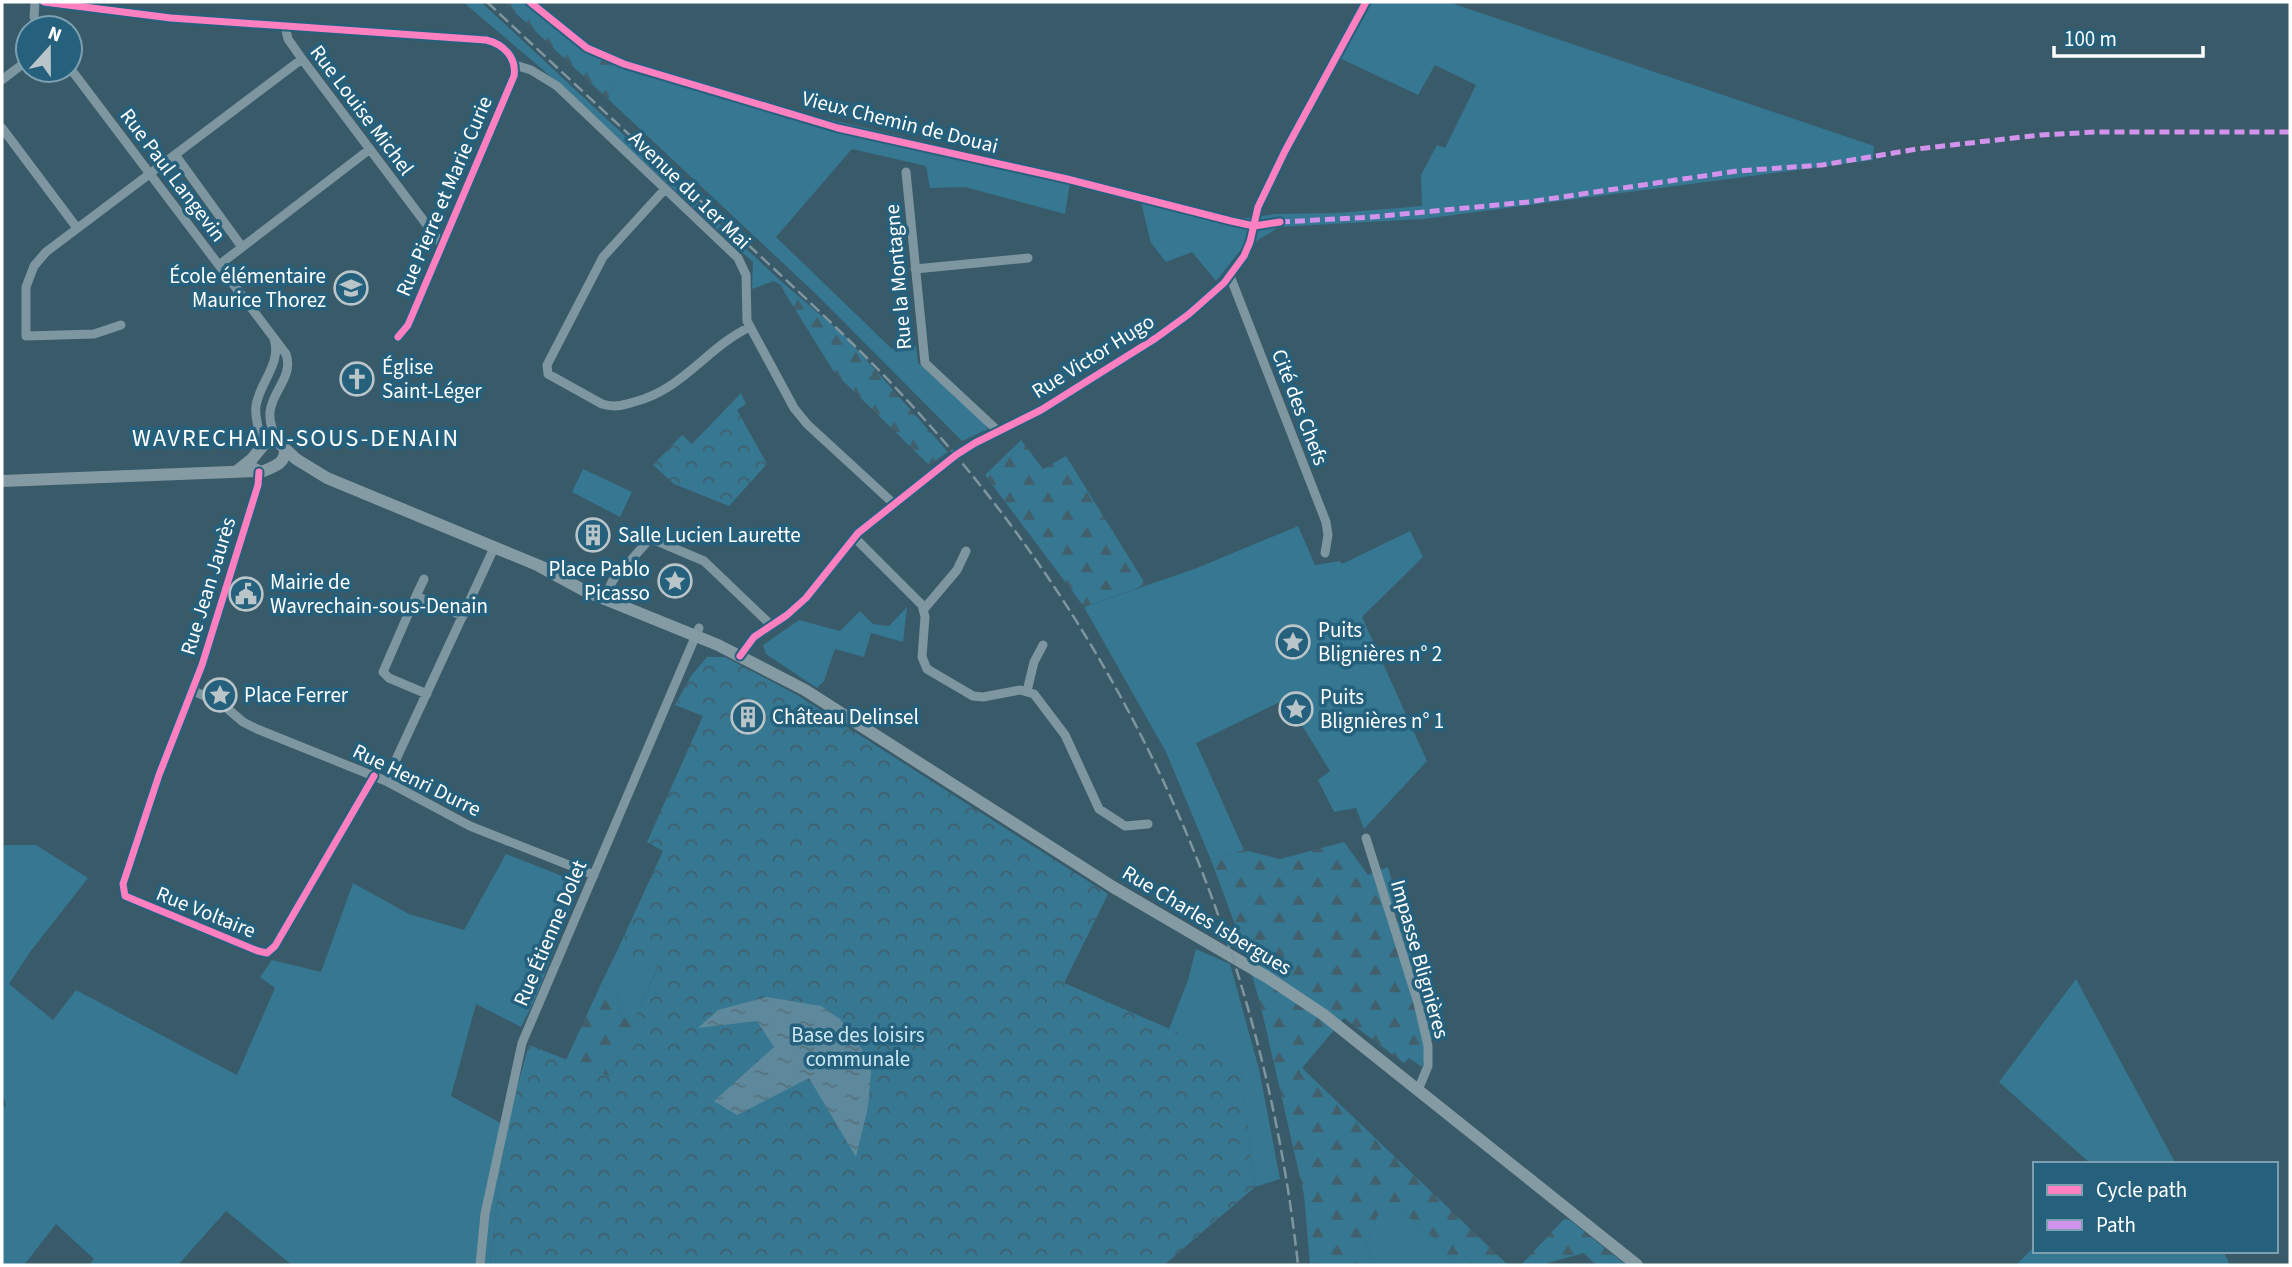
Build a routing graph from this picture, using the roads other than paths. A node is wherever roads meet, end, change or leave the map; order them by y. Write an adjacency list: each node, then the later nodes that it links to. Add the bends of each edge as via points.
1 (44, 2): 4 (street, Avenue du 1er Mai)
2 (530, 2): 15 (street, Vieux Chemin de Douai, via 580,43 624,64 838,128)
3 (1366, 2): 15 (street, Rue Victor Hugo, via 1294,133)
4 (285, 26): 5 (street, Rue Louise Michel); 6 (street, Avenue du 1er Mai, via 486,40 505,49)
5 (302, 59): 9 (street, Rue Louise Michel); 10 (street)
6 (515, 65): 13 (street, Avenue du 1er Mai, via 557,86); 17 (street, Rue Pierre et Marie Curie)
7 (82, 84): 12 (street, Rue Paul Langevin)
8 (2, 128): 16 (street)
9 (370, 149): 17 (street, Rue Louise Michel); 18 (street)
10 (176, 156): 12 (street); 18 (street, Rue Paul Langevin)
11 (906, 172): 21 (street, Rue la Montagne)
12 (151, 174): 16 (street); 20 (street, Rue Paul Langevin)
13 (665, 189): 24 (street, Avenue du 1er Mai, via 741,262); 24 (street, via 603,257 547,365 548,374 602,404 622,406 664,391)
14 (1280, 222): 15 (street, Vieux Chemin de Douai)
15 (1254, 226): 22 (street, Rue Victor Hugo, via 1244,257)
16 (77, 228): 23 (street, via 46,252 29,276 26,336 94,334)
17 (442, 245): 25 (street, Rue Pierre et Marie Curie, via 408,325)
18 (242, 247): 20 (street)
19 (1028, 258): 21 (street)
20 (219, 265): 26 (street, Rue Paul Langevin)
21 (915, 269): 27 (street, Rue la Montagne, via 925,363)
22 (1230, 276): 27 (street, Rue Victor Hugo, via 1163,334 1041,410); 37 (street, Cité des Chefs, via 1326,522)
23 (121, 326)
24 (750, 327): 33 (street, Avenue du 1er Mai, via 797,413)
25 (398, 337)
26 (273, 338): 28 (street, Rue Paul Langevin, via 288,360 269,415); 29 (street, via 275,359 256,405 261,432)
27 (998, 431): 33 (street, Rue Victor Hugo, via 960,452)
28 (283, 446): 29 (main road, via 268,441); 30 (main road, via 282,461); 31 (main road, Rue Charles Isbergues)
29 (256, 463): 30 (main road); 32 (main road, via 237,471); 47 (street, Rue Jean Jaurès, via 258,485)
30 (272, 467): 31 (main road, Rue Charles Isbergues)
31 (327, 478): 35 (main road, Rue Charles Isbergues)
32 (2, 481)
33 (894, 504): 34 (street, Rue Victor Hugo)
34 (854, 537): 41 (street); 43 (street, Rue Victor Hugo, via 806,597)
35 (494, 548): 40 (main road, Rue Charles Isbergues); 42 (street)
36 (966, 551): 41 (street, via 957,570)
37 (1325, 553)
38 (424, 579): 39 (street)
39 (416, 596): 42 (street); 49 (street, via 383,672)
40 (605, 596): 43 (street, via 613,580 654,540 704,562); 44 (main road, Rue Charles Isbergues)
41 (924, 609): 48 (street, via 923,661 930,672 973,696)
42 (463, 616): 49 (street)
43 (772, 626): 46 (street, Rue Victor Hugo)
44 (698, 631): 46 (main road, Rue Charles Isbergues); 55 (street, Rue Étienne Dolet)
45 (1043, 645): 48 (street)
46 (742, 652): 56 (main road, Rue Charles Isbergues, via 1113,887 1297,996)
47 (191, 690): 50 (street, Rue Jean Jaurès); 51 (street, Rue Henri Durre, via 221,703 251,727)
48 (1027, 691): 53 (street, via 1042,703 1065,735 1099,809 1125,826)
49 (427, 694): 52 (street)
50 (184, 708): 51 (street, Rue Voltaire, via 123,884 125,896 258,951 275,946)
51 (374, 776): 52 (street, Rue Henri Durre)
52 (386, 781): 55 (street, Rue Henri Durre, via 479,830)
53 (1148, 824)
54 (1366, 838): 56 (street, Impasse Blignières, via 1429,1046 1429,1066)
55 (594, 875): 57 (street, Rue Étienne Dolet, via 522,1043 485,1214)
56 (1418, 1090): 58 (main road, Rue Charles Isbergues)
57 (480, 1265)
58 (1637, 1265)

